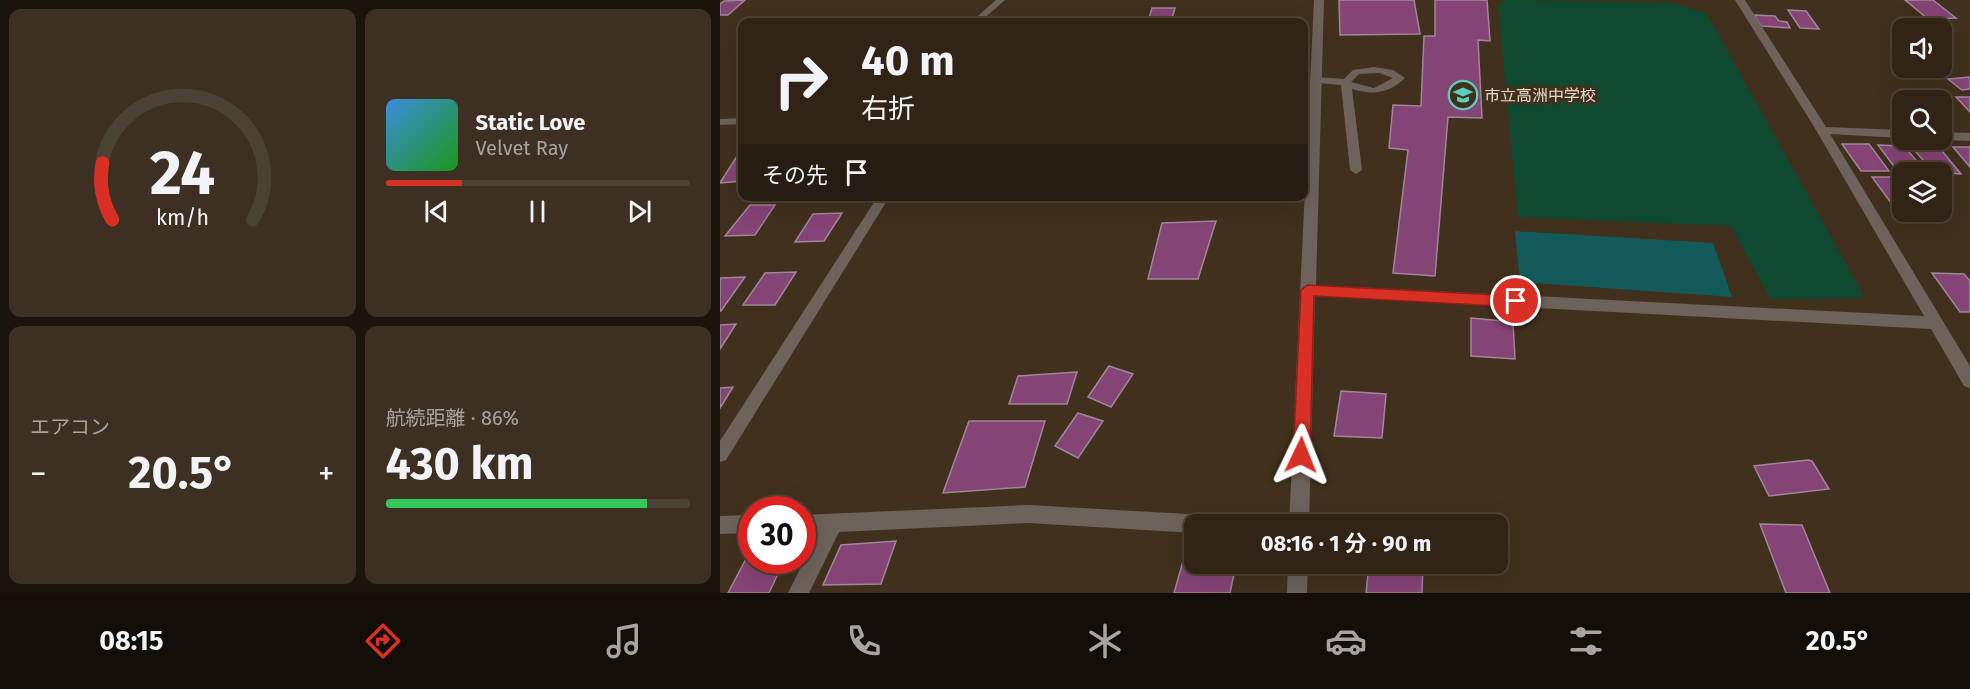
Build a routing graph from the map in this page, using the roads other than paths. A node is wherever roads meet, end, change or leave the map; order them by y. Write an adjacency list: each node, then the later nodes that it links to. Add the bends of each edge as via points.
1 (1001, 0): 4 (lane)
2 (1319, 0): 5 (street)
3 (1740, 0): 9 (street)
4 (980, 18)
5 (1317, 80): 6 (street); 13 (lane, via 1346,83)
6 (1310, 117): 15 (street)
7 (720, 122): 8 (lane)
8 (738, 122)
9 (1822, 130): 10 (street); 16 (street)
10 (1892, 134)
11 (1952, 136): 12 (street)
12 (1970, 137)
13 (1356, 170)
14 (881, 201): 18 (lane)
15 (1308, 290): 16 (street); 19 (street)
16 (1934, 323): 17 (street)
17 (1970, 381)
18 (720, 455)
19 (1299, 514)
20 (833, 523): 21 (street, via 1029,514); 23 (street); 26 (street)
21 (1184, 523)
22 (738, 524): 24 (street)
23 (816, 524)
24 (720, 525)
25 (1298, 574): 27 (street)
26 (798, 593)
27 (1297, 593)

